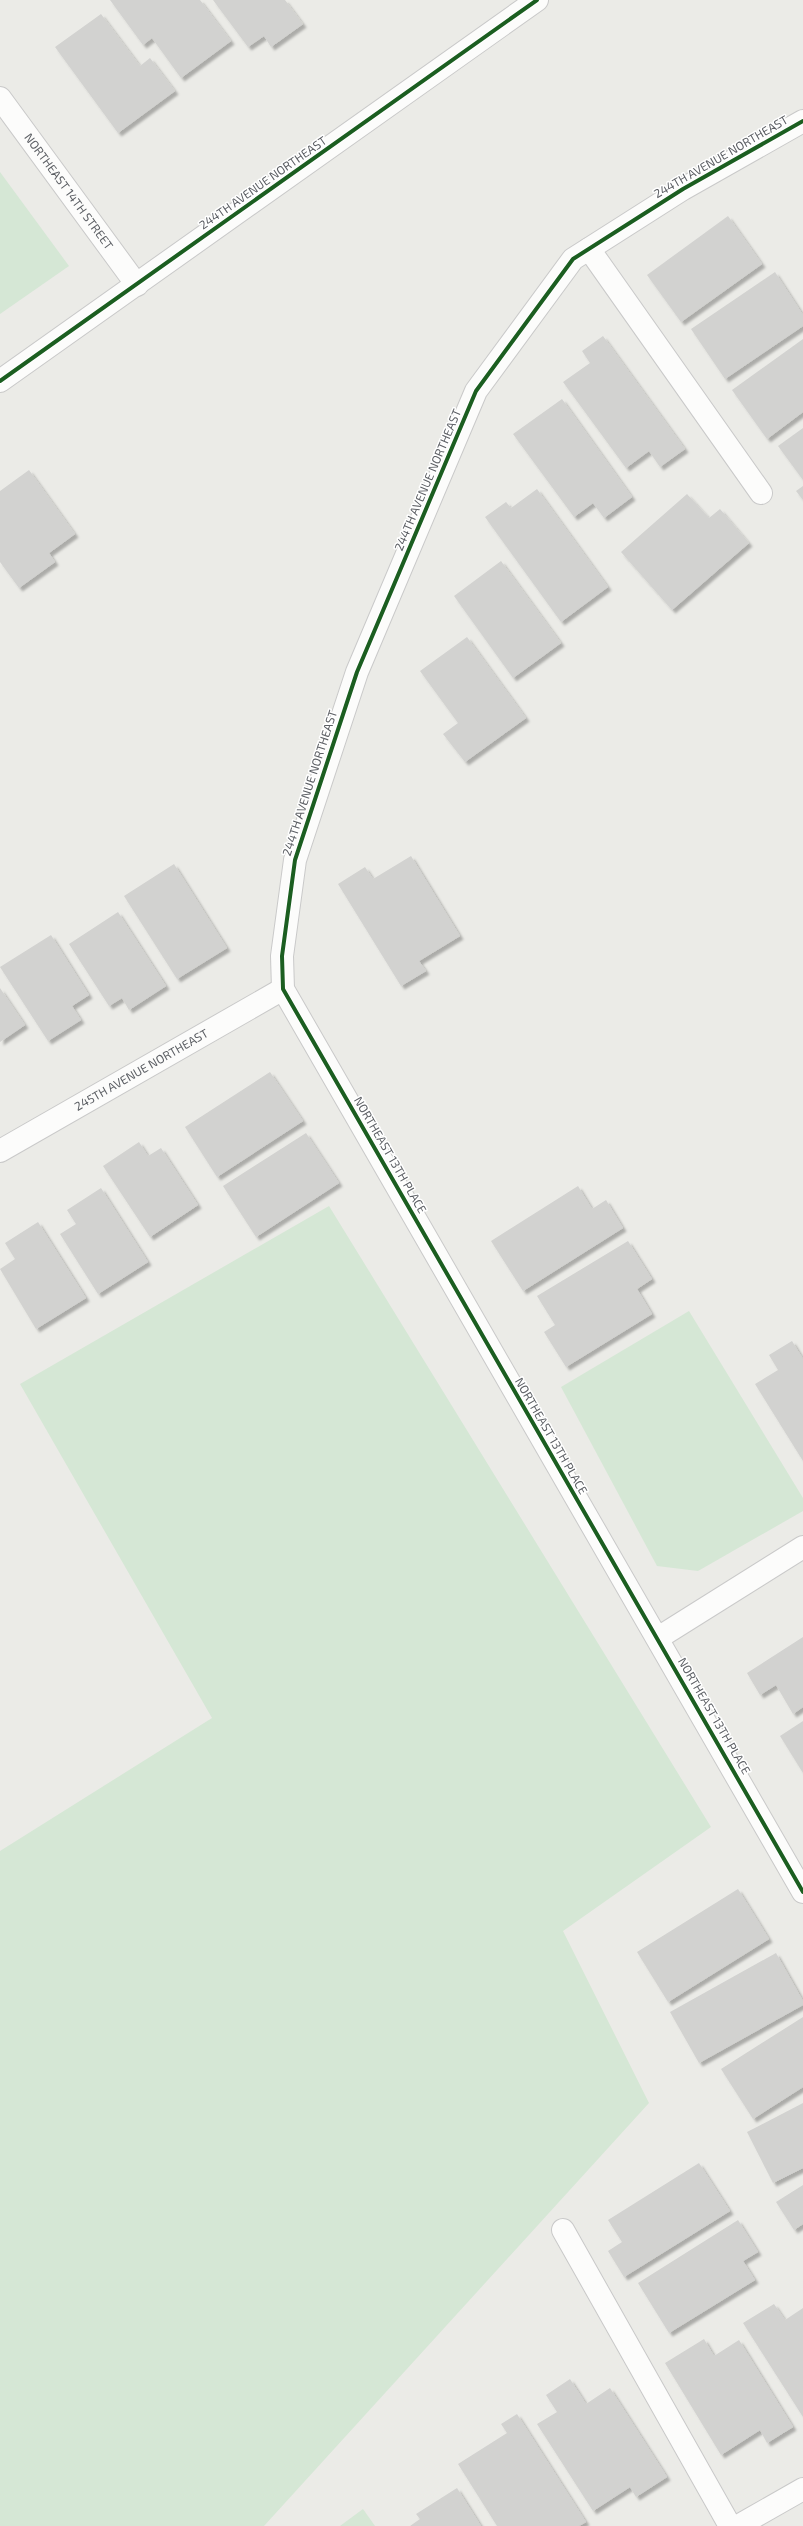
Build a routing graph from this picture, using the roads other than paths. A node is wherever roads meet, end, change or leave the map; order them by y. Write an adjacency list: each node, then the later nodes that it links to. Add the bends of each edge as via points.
1 (537, 0): 5 (street, 244TH AVENUE NORTHEAST)
2 (0, 98): 5 (street, NORTHEAST 14TH STREET)
3 (803, 121): 4 (street, 244TH AVENUE NORTHEAST, via 683,189)
4 (589, 249): 7 (street); 8 (street, 244TH AVENUE NORTHEAST, via 573,260 476,391 357,672 295,860 282,956)
5 (137, 285): 6 (street, 244TH AVENUE NORTHEAST)
6 (0, 381)
7 (761, 493)
8 (283, 989): 9 (street, 245TH AVENUE NORTHEAST); 11 (street, NORTHEAST 13TH PLACE)
9 (0, 1151)
10 (803, 1547): 11 (street)
11 (658, 1638): 12 (street, NORTHEAST 13TH PLACE)
12 (803, 1892)
13 (563, 2230): 15 (street)
14 (803, 2489): 16 (street)
15 (730, 2526)
16 (738, 2526)

